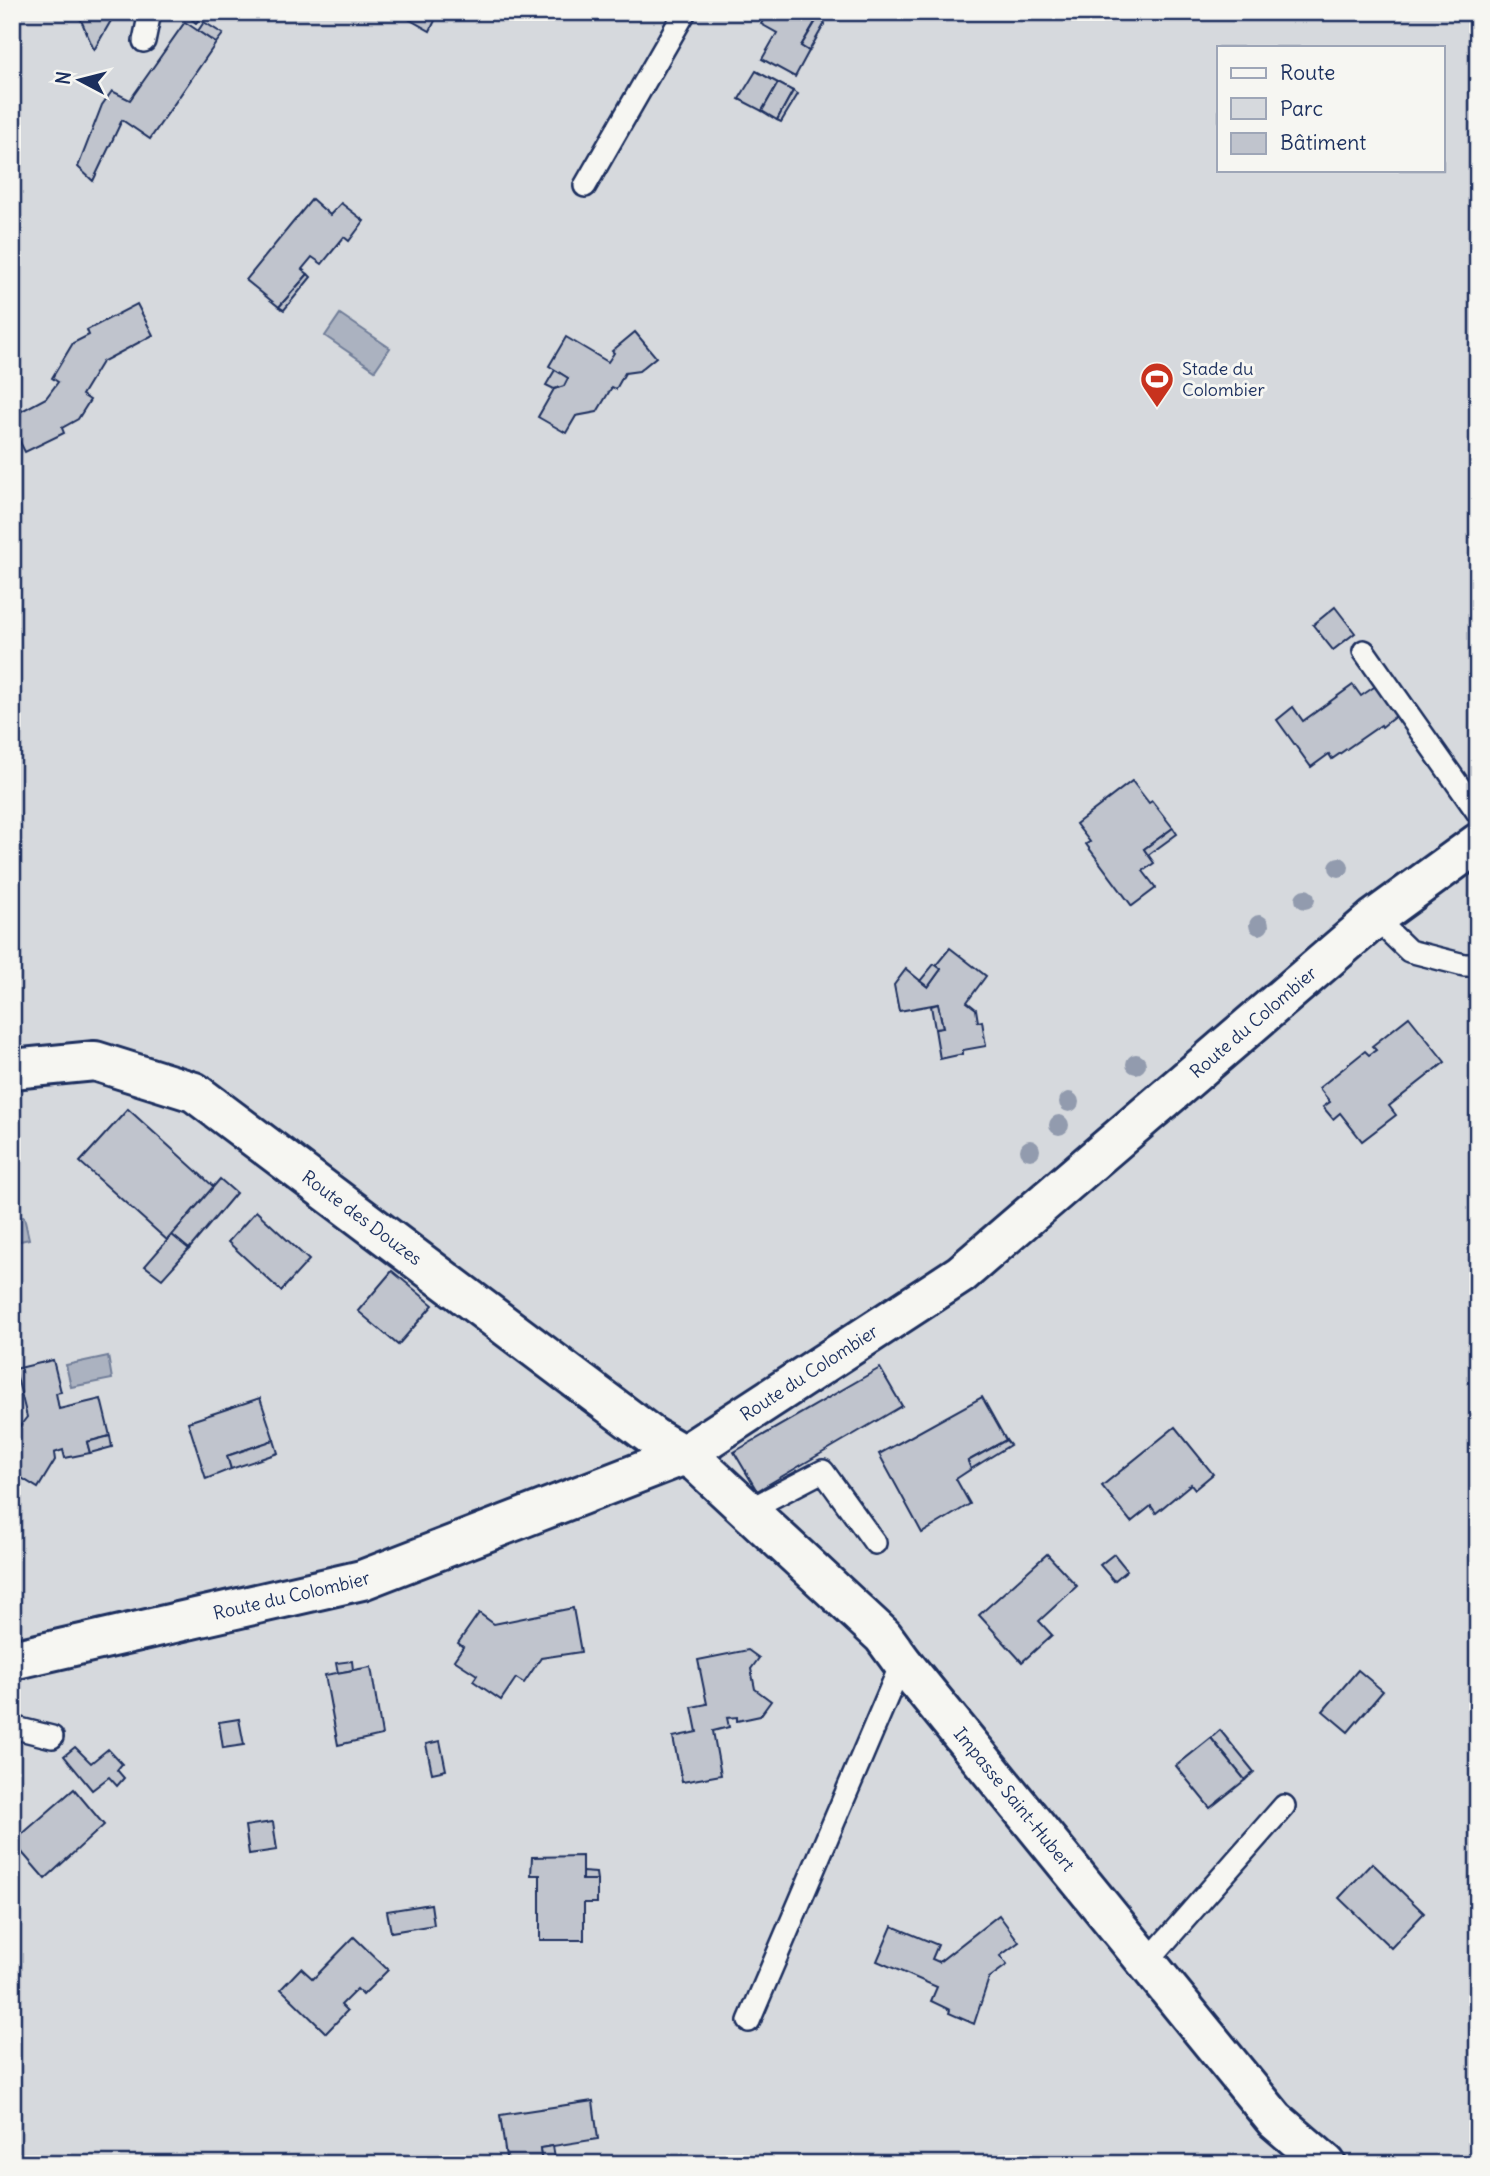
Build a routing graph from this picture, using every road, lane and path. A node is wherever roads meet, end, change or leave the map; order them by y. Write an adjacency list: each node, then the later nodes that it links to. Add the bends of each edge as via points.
1 (150, 12): 3 (lane)
2 (685, 12): 4 (lane)
3 (144, 41)
4 (585, 186)
5 (1364, 651): 6 (lane)
6 (1478, 813)
7 (1478, 843): 8 (street, Route du Colombier)
8 (1375, 918): 9 (lane, via 1409,951); 11 (street, Route du Colombier, via 961,1274)
9 (1478, 965)
10 (12, 1069): 11 (street, Route des Douzes, via 95,1061 194,1092)
11 (682, 1456): 12 (street, Impasse Saint-Hubert, via 697,1463); 14 (street, Route du Colombier, via 362,1580)
12 (748, 1510): 13 (lane, via 823,1471); 15 (street, Impasse Saint-Hubert, via 883,1636)
13 (875, 1543)
14 (12, 1660)
15 (902, 1662): 19 (street, Impasse Saint-Hubert); 20 (lane)
16 (12, 1727): 17 (lane)
17 (52, 1737)
18 (1284, 1806): 19 (lane)
19 (1147, 1962): 21 (street, Impasse Saint-Hubert, via 1275,2120)
20 (749, 2021)
21 (1326, 2164)

